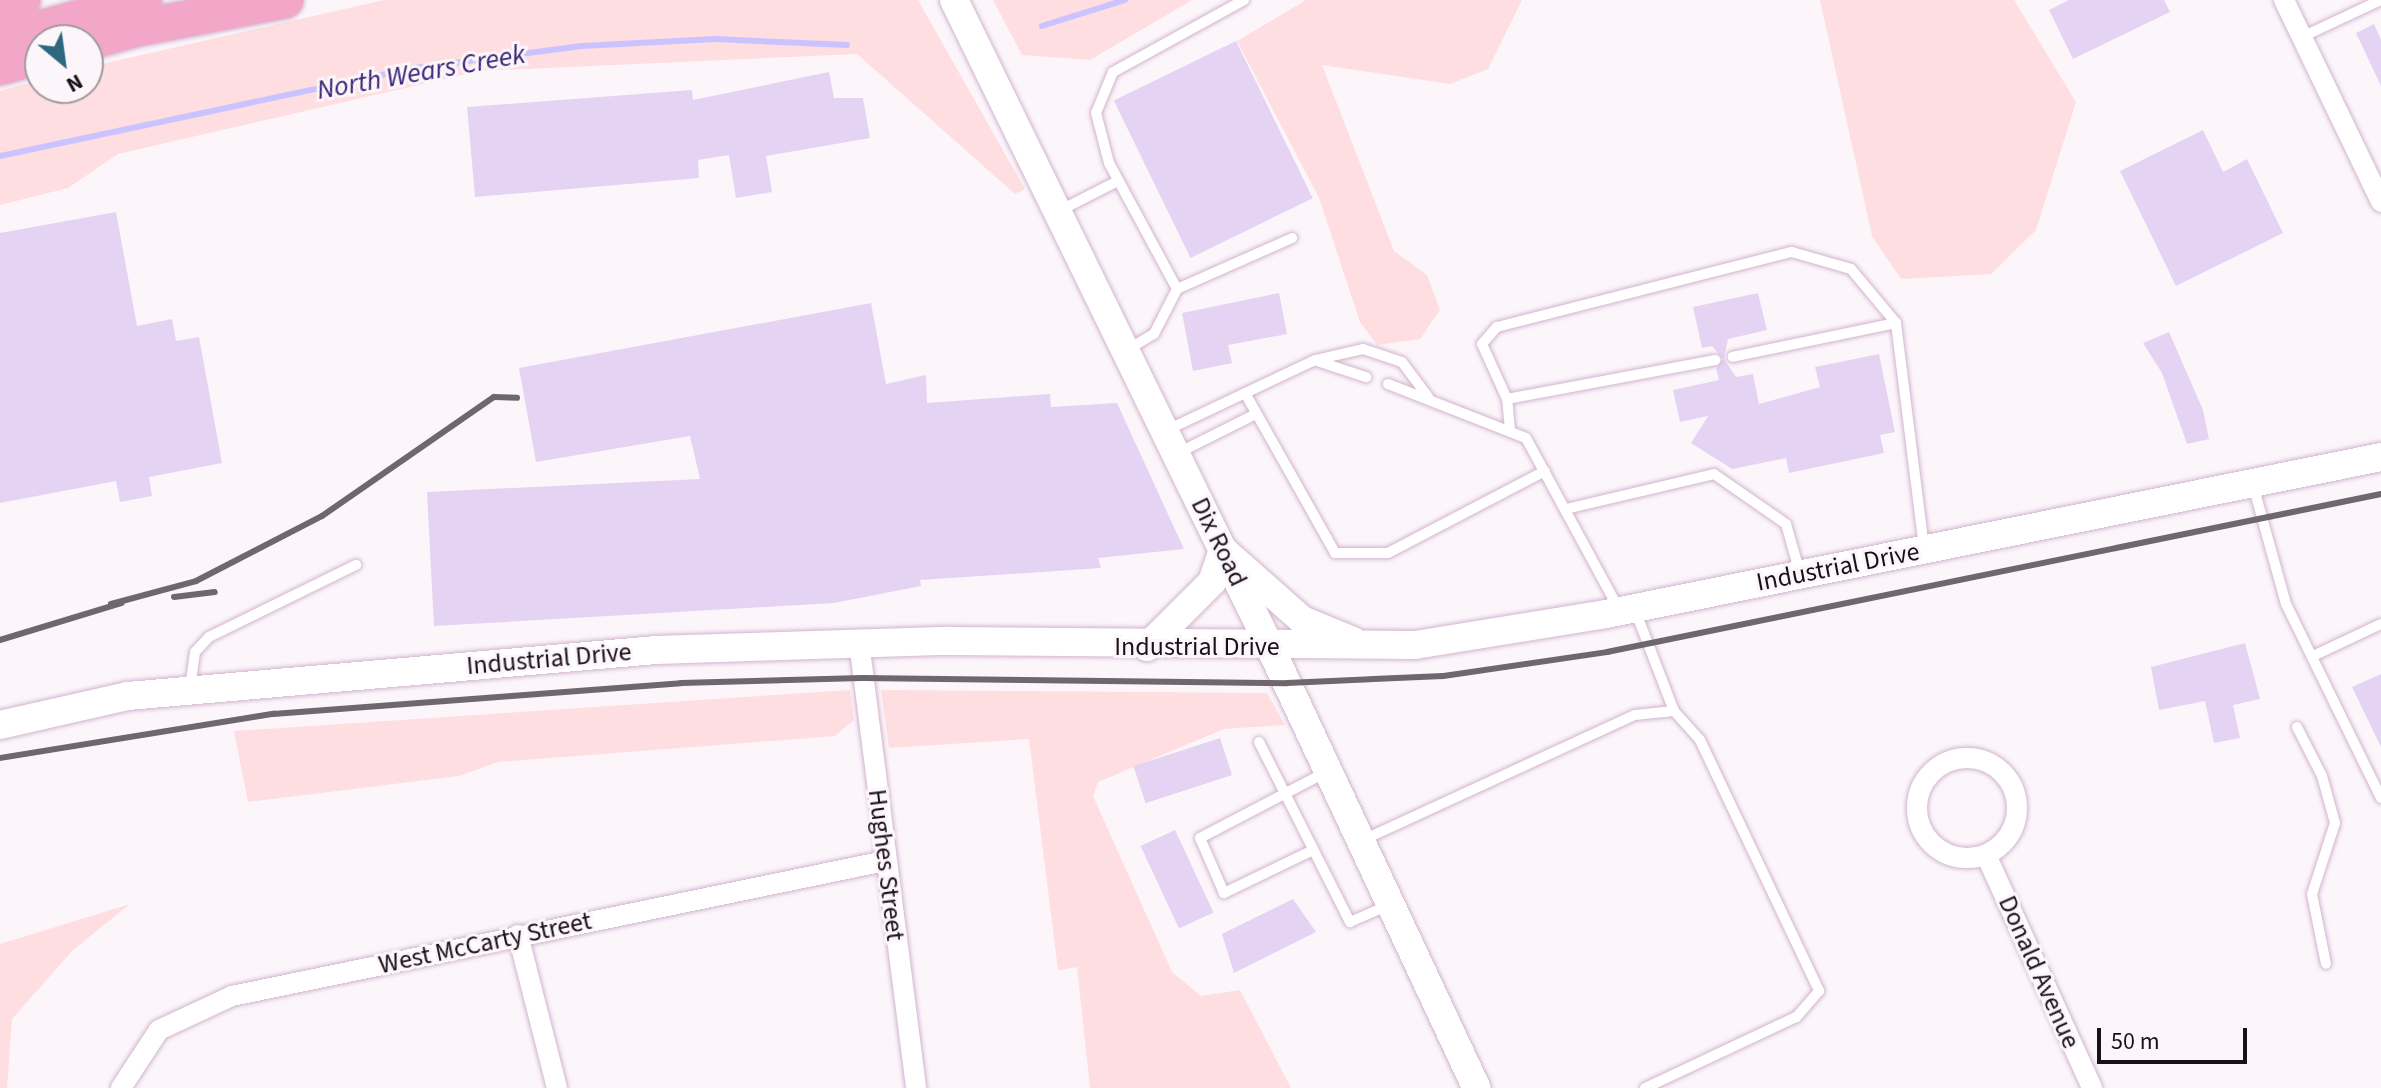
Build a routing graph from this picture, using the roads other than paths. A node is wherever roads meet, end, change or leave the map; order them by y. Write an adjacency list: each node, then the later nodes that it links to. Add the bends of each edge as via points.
1 (22, 0): 8 (highway)
2 (237, 0): 9 (highway)
3 (285, 0): 9 (highway)
4 (954, 0): 17 (main road, Dix Road)
5 (1244, 0): 15 (lane, via 1113,72 1096,113)
6 (2284, 0): 11 (street)
7 (2381, 0): 11 (lane)
8 (0, 9)
9 (138, 15): 10 (highway); 12 (highway)
10 (104, 33)
11 (2302, 37): 16 (street)
12 (0, 40)
13 (24, 60): 14 (highway)
14 (0, 67)
15 (1118, 181): 17 (lane); 19 (lane)
16 (2381, 202)
17 (1057, 211): 21 (main road, Dix Road)
18 (1292, 238): 19 (lane)
19 (1177, 289): 21 (lane, via 1154,334)
20 (1896, 323): 22 (lane); 29 (lane, via 1851,269 1792,252 1497,327 1482,344); 38 (lane)
21 (1126, 350): 32 (main road, Dix Road)
22 (1732, 357)
23 (1315, 360): 25 (lane); 27 (lane); 28 (lane, via 1363,349 1376,353 1402,362)
24 (1715, 360): 29 (lane)
25 (1366, 377)
26 (1388, 384): 28 (lane)
27 (1245, 393): 30 (lane); 32 (lane)
28 (1429, 399): 31 (lane)
29 (1507, 399): 31 (lane)
30 (1256, 414): 32 (lane); 34 (lane, via 1318,532 1343,555 1388,553)
31 (1510, 431): 34 (lane, via 1526,438)
32 (1171, 442): 37 (main road, Dix Road)
33 (2381, 457): 35 (main road, Industrial Drive)
34 (1545, 471): 36 (lane)
35 (2252, 483): 38 (main road, Industrial Drive); 47 (lane, via 2270,561)
36 (1566, 509): 40 (lane, via 1714,474 1786,524); 41 (lane)
37 (1223, 550): 44 (main road, via 1302,620); 45 (main road, via 1212,582); 46 (main road, Dix Road)
38 (1925, 550): 40 (main road, Industrial Drive)
39 (356, 565): 48 (lane, via 209,637 195,652)
40 (1800, 575): 41 (main road, Industrial Drive)
41 (1628, 610): 44 (main road, Industrial Drive, via 1415,645); 49 (lane)
42 (2381, 624): 47 (lane)
43 (859, 642): 45 (main road, Industrial Drive); 48 (main road, Industrial Drive, via 656,650); 59 (street, Hughes Street)
44 (1364, 645): 46 (main road, Industrial Drive)
45 (1147, 647): 46 (main road, Industrial Drive)
46 (1270, 647): 53 (main road, Dix Road)
47 (2313, 656): 55 (lane)
48 (190, 690): 50 (main road, Industrial Drive, via 128,696)
49 (1674, 711): 56 (lane, via 1635,715); 67 (lane, via 1700,740 1819,991 1796,1017)
50 (0, 725)
51 (2297, 727): 62 (lane, via 2322,776 2335,823 2312,894)
52 (1259, 742): 54 (lane)
53 (1328, 771): 54 (lane); 56 (main road, Dix Road)
54 (1283, 795): 57 (lane); 57 (lane, via 1200,838 1224,893)
55 (2381, 798)
56 (1361, 841): 60 (main road, Dix Road)
57 (1311, 851): 60 (lane, via 1350,922)
58 (1986, 855): 58 (street, via 2010,835 2018,804 2014,789 2000,770 1979,759 1947,762 1924,782 1921,828 1941,851); 68 (street, Donald Avenue)
59 (885, 861): 61 (street, West McCarty Street); 65 (street, Hughes Street)
60 (1390, 904): 66 (main road, Dix Road)
61 (518, 935): 63 (street, West McCarty Street, via 232,996 159,1030); 64 (street)
62 (2326, 964)
63 (121, 1088)
64 (557, 1088)
65 (916, 1088)
66 (1477, 1088)
67 (1645, 1088)
68 (2092, 1088)

